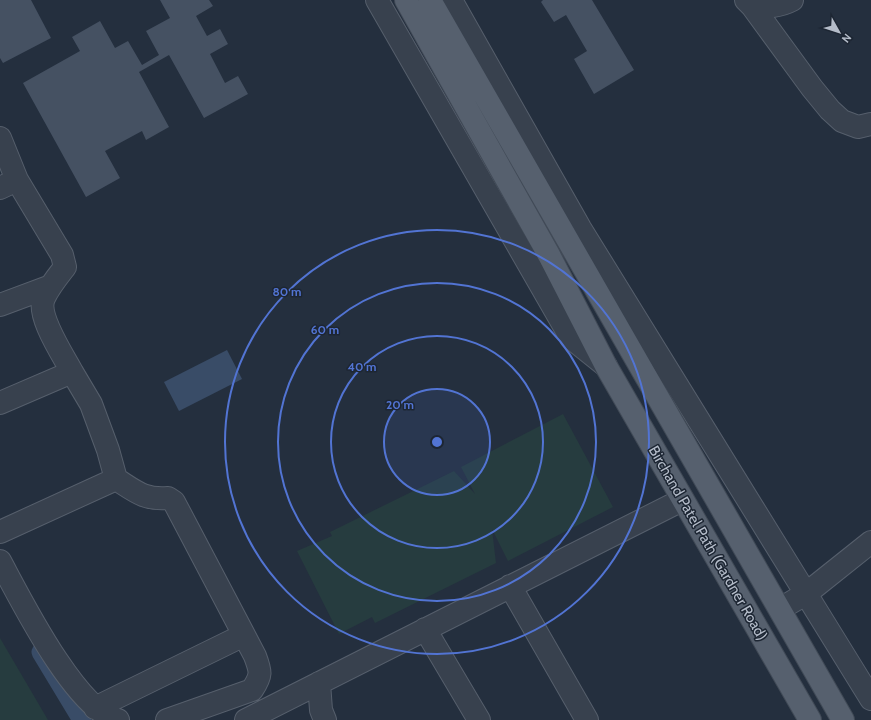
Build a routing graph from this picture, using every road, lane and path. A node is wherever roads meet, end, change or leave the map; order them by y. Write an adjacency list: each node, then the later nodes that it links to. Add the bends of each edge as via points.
1 (377, 0): 12 (street, via 571,338)
2 (406, 0): 12 (main road, Birchand Patel Path (Gardner Road), via 549,255)
3 (430, 0): 22 (main road, Birchand Patel Path (Gardner Road))
4 (451, 0): 21 (street, via 580,228)
5 (792, 0): 6 (street, via 770,7)
6 (749, 3): 7 (street, via 830,110 842,121 858,127)
7 (871, 124)
8 (0, 138): 9 (street)
9 (8, 184): 10 (street, via 62,255 65,267)
10 (51, 286): 11 (street); 13 (street, via 43,299 42,311)
11 (0, 305)
12 (606, 366): 16 (main road, Birchand Patel Path (Gardner Road))
13 (72, 372): 14 (street); 15 (street, via 91,404)
14 (0, 403)
15 (116, 479): 17 (street); 24 (street, via 144,496 168,498 174,502)
16 (682, 500): 20 (street); 34 (main road, Birchand Patel Path (Gardner Road))
17 (0, 532)
18 (871, 542): 21 (street)
19 (0, 561): 27 (street, via 44,642 81,694)
20 (510, 586): 23 (street); 33 (street)
21 (807, 593): 22 (street); 26 (street)
22 (780, 609): 35 (main road, Birchand Patel Path (Gardner Road))
23 (425, 629): 25 (street); 32 (street)
24 (244, 635): 27 (street); 29 (street, via 259,667 259,680 252,690)
25 (319, 683): 30 (street); 31 (street, via 321,710)
26 (871, 699)
27 (95, 708): 28 (street)
28 (118, 720)
29 (167, 720)
30 (246, 720)
31 (325, 720)
32 (479, 720)
33 (587, 720)
34 (810, 720)
35 (843, 720)

